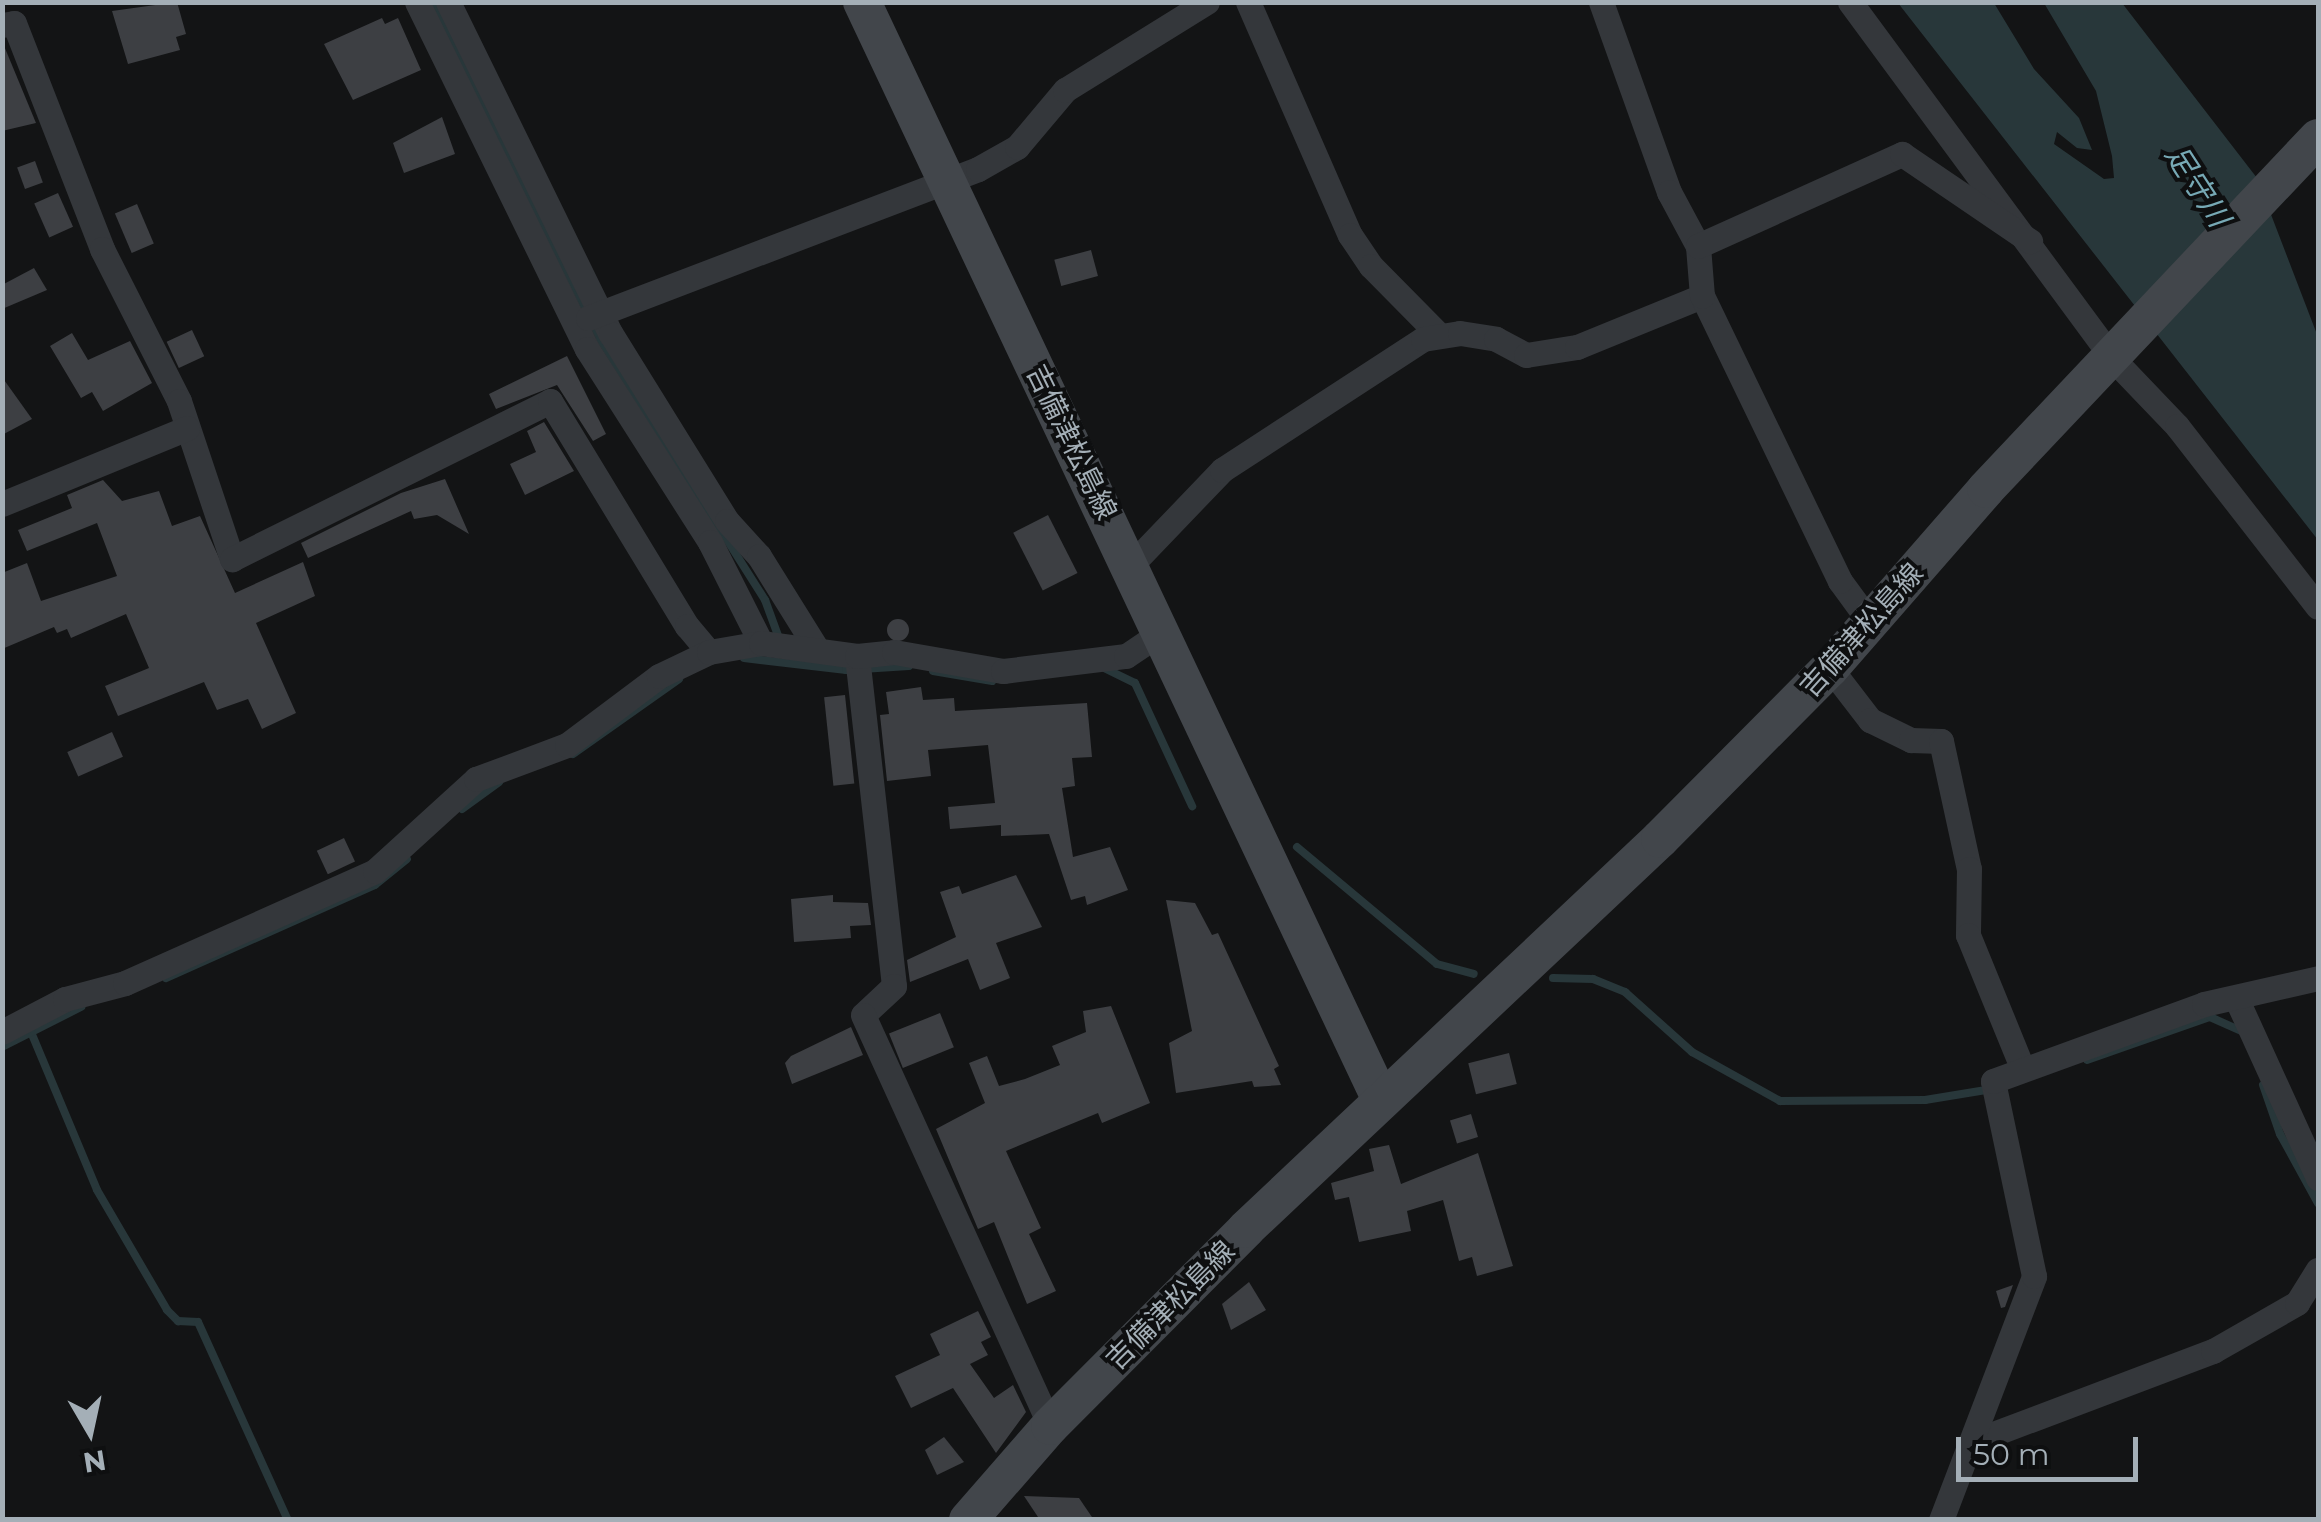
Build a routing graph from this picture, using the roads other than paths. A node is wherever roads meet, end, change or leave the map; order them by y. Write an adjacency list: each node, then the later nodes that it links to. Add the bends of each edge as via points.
1 (417, 2): 15 (street)
2 (448, 2): 14 (street)
3 (862, 2): 10 (main road, 吉備津松島線)
4 (1208, 2): 10 (street, via 1066,90 1017,147)
5 (1248, 2): 16 (street, via 1350,235)
6 (1602, 2): 12 (street, via 1669,192)
7 (1850, 2): 11 (street)
8 (2, 25): 18 (street, via 14,23 102,249)
9 (2307, 151): 17 (main road, 吉備津松島線)
10 (948, 183): 14 (street); 20 (main road, 吉備津松島線)
11 (2030, 241): 12 (street, via 1902,154); 17 (street)
12 (1698, 246): 13 (street)
13 (1702, 296): 16 (street, via 1577,347 1526,355 1478,336); 22 (street, via 1840,582)
14 (601, 314): 15 (street); 24 (street, via 727,521 759,556)
15 (574, 324): 24 (street, via 710,542)
16 (1438, 335): 20 (street, via 1400,352 1222,470)
17 (2121, 350): 21 (street); 22 (main road, 吉備津松島線)
18 (187, 428): 19 (street); 25 (street, via 232,559 550,401)
19 (2, 504)
20 (1131, 564): 23 (main road, 吉備津松島線)
21 (2318, 607)
22 (1870, 622): 27 (main road, 吉備津松島線)
23 (1163, 631): 26 (street, via 1126,656 1003,670 894,652); 32 (main road, 吉備津松島線)
24 (784, 645): 25 (street); 26 (street)
25 (709, 652): 30 (street, via 660,676 567,746 476,780 375,871 125,983 65,999)
26 (858, 665): 35 (street, via 894,986 864,1015)
27 (1830, 668): 31 (street, via 1870,720 1911,740 1940,742 1969,868 1968,935); 32 (main road, 吉備津松島線)
28 (2318, 978): 29 (street)
29 (2237, 1000): 31 (street, via 2204,1004); 33 (street)
30 (2, 1032)
31 (2022, 1067): 36 (street, via 1993,1089 2034,1276)
32 (1381, 1100): 35 (main road, 吉備津松島線)
33 (2318, 1178)
34 (2318, 1270): 36 (street, via 2297,1302 2213,1351)
35 (1050, 1426): 37 (main road, 吉備津松島線)
36 (1972, 1442): 38 (street)
37 (968, 1520)
38 (1940, 1520)

